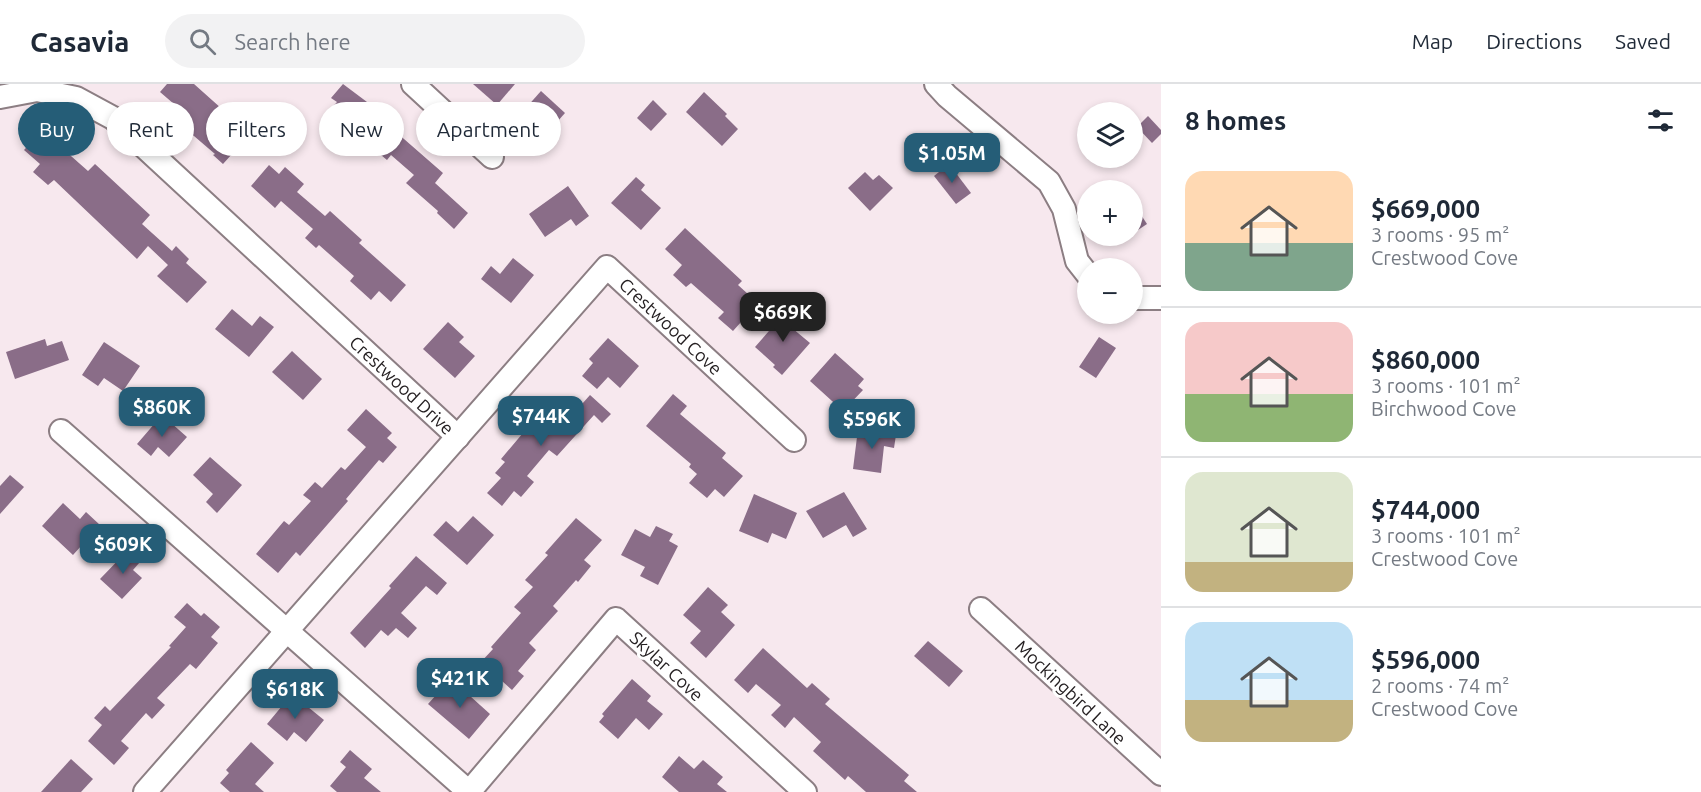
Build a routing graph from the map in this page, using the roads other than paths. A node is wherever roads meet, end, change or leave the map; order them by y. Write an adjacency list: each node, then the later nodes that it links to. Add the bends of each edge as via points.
1 (414, 84): 4 (street)
2 (936, 84): 5 (street, via 1049,183 1064,209)
3 (0, 97): 9 (street, Crestwood Drive, via 37,90 76,98 113,118)
4 (492, 157)
5 (1077, 261)
6 (1143, 298): 7 (street)
7 (1161, 298)
8 (62, 431): 12 (street)
9 (458, 437): 10 (street, Crestwood Cove, via 607,267); 12 (street, Crestwood Drive)
10 (794, 440)
11 (981, 609): 13 (street, Mockingbird Lane)
12 (288, 632): 14 (street, Crestwood Drive); 15 (street)
13 (1161, 774)
14 (145, 792)
15 (469, 792): 16 (street, Skylar Cove, via 616,619)
16 (805, 792)

